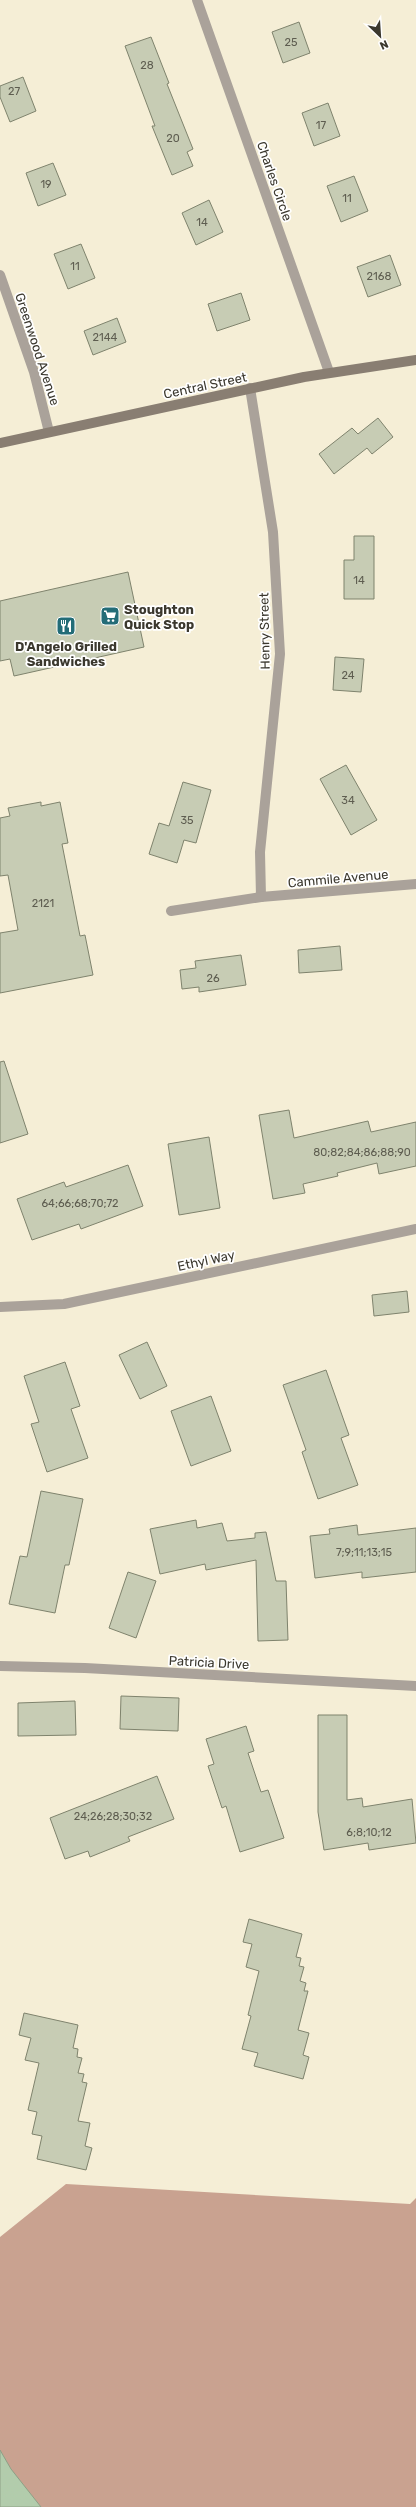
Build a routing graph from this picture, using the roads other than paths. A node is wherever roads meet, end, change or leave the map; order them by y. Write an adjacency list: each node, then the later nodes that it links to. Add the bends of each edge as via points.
1 (197, 0): 4 (street, Charles Circle)
2 (0, 275): 6 (street, Greenwood Avenue, via 34,372)
3 (416, 360): 4 (main road, Central Street)
4 (329, 372): 5 (main road, Central Street)
5 (250, 388): 6 (main road, Central Street); 9 (street, Henry Street, via 273,532 280,654 260,852)
6 (49, 432): 7 (main road, Central Street)
7 (0, 443)
8 (416, 884): 9 (street, Cammile Avenue)
9 (261, 897): 10 (street, Cammile Avenue)
10 (171, 911)
11 (416, 1229): 12 (street, Ethyl Way, via 64,1304)
12 (0, 1307)
13 (0, 1666): 14 (street, Patricia Drive, via 85,1668)
14 (416, 1686)

